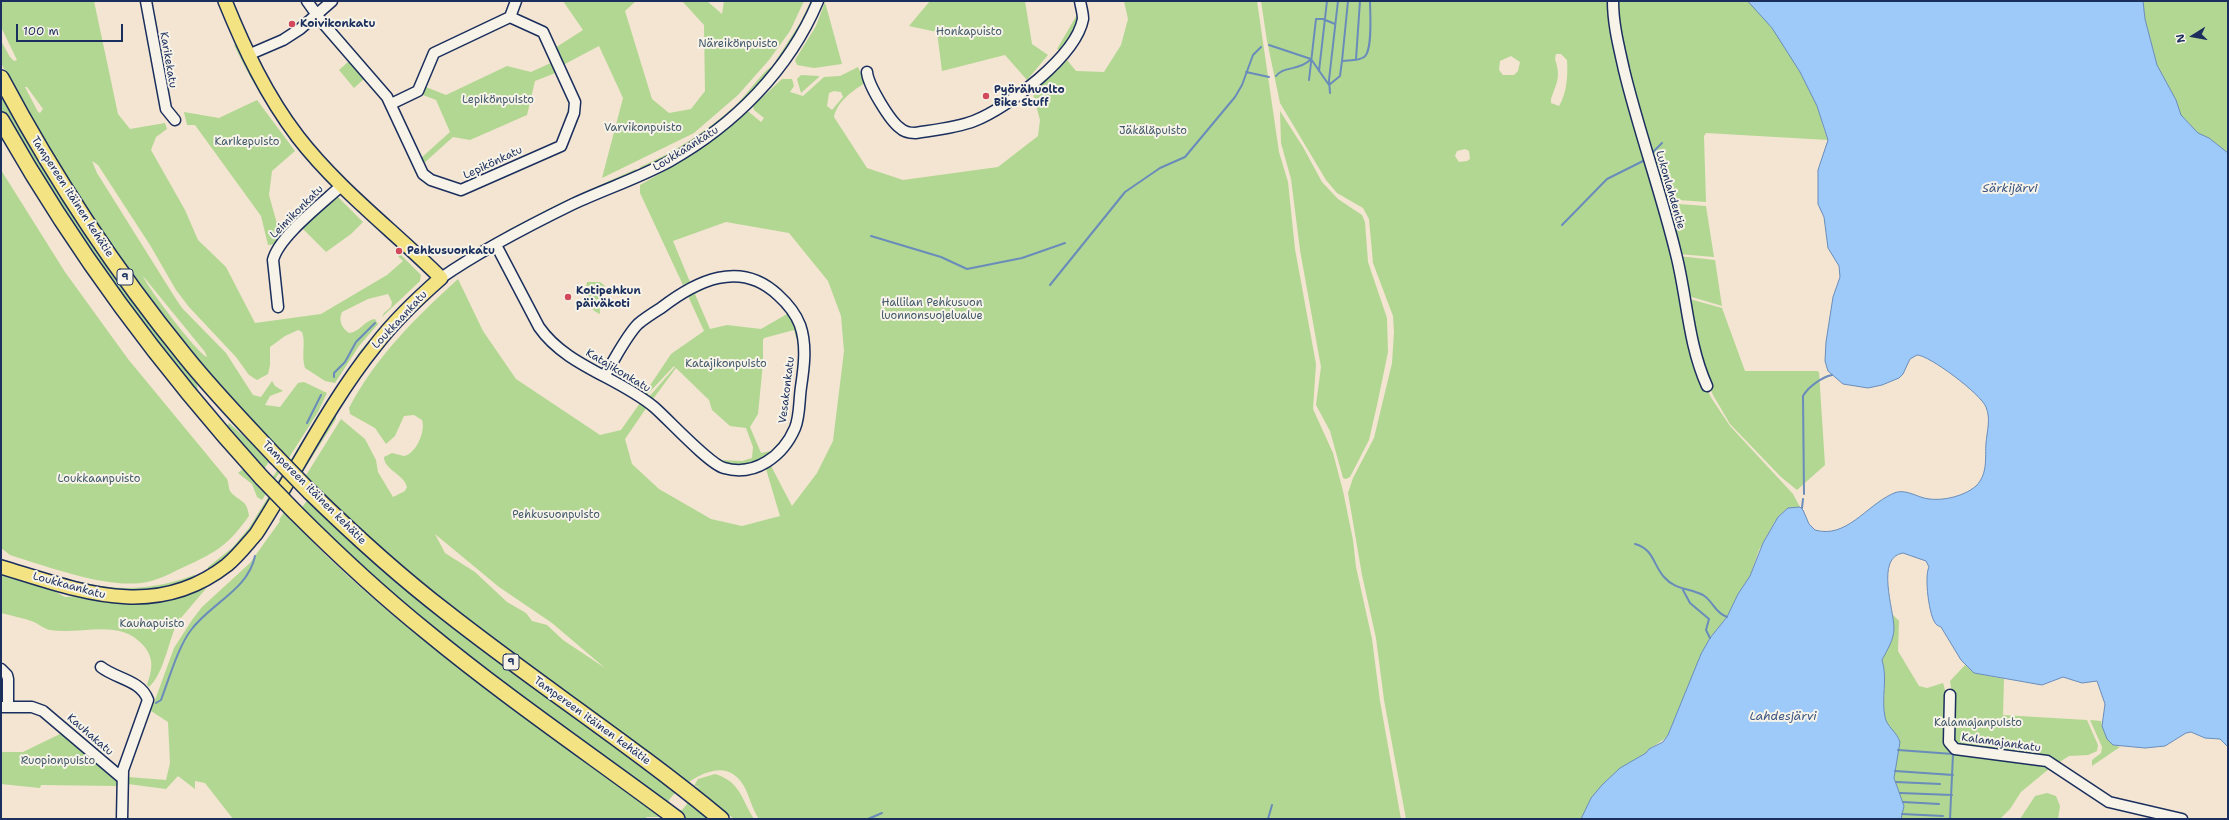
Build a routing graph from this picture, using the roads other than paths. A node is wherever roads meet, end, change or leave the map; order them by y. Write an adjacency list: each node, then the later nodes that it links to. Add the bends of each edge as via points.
1 (146, 1): 16 (street, Karikekatu, via 166,109)
2 (225, 1): 11 (main road)
3 (307, 1): 9 (street)
4 (332, 1): 9 (street)
5 (516, 1): 10 (street)
6 (818, 1): 18 (street, Loukkaankatu, via 778,69 745,106 718,130 663,164 574,204)
7 (1080, 1): 12 (street, via 1082,22 1063,56 1033,85 973,121 915,133 906,132 897,125 876,94)
8 (1613, 1): 22 (street, Lukonlahdentie, via 1614,24 1634,110 1663,201 1677,255 1697,360)
9 (316, 15): 11 (street, via 283,40); 14 (street, Lepikönkatu)
10 (510, 17): 14 (street, via 434,53 418,91); 14 (street, Lepikönkatu, via 543,32 573,98 575,110 561,146 468,188 456,189 430,180 421,170)
11 (248, 55): 17 (main road, via 263,85 286,120 308,149)
12 (867, 72)
13 (1, 78): 32 (highway, Tampereen itäinen kehätie / 9, bridge, via 51,167 135,291 185,356 310,492 349,531 444,611)
14 (391, 104)
15 (1, 120): 31 (highway, Tampereen itäinen kehätie / 9, bridge, via 74,242 119,305 210,421 262,478 345,560 426,632)
16 (175, 120)
17 (342, 185): 19 (main road); 20 (street, Leimikonkatu, via 302,221 275,253 273,260)
18 (496, 245): 19 (street, Loukkaankatu); 21 (street, Katajikonkatu, via 542,331 558,347)
19 (441, 278): 24 (main road, Loukkaankatu, via 406,310 374,346 256,534 216,573 171,592 140,598 94,594)
20 (278, 307)
21 (604, 376): 23 (street, Katajikonkatu, via 651,405 720,466 741,470); 23 (street, Vesakonkatu, via 639,324 686,289 724,276 762,282 787,303 794,313 801,330 804,356 795,427 778,453)
22 (1707, 386)
23 (764, 465)
24 (1, 567)
25 (102, 667): 29 (street, via 109,674 145,692 148,700)
26 (1, 669): 28 (street, via 8,679)
27 (1950, 695): 33 (street, Kalamajankatu, via 1949,742 1955,749 2047,761 2109,802)
28 (4, 707): 29 (street, Kauhakatu, via 32,707 43,711)
29 (122, 778): 30 (street)
30 (122, 819)
31 (677, 819)
32 (721, 819)
33 (2182, 819)

